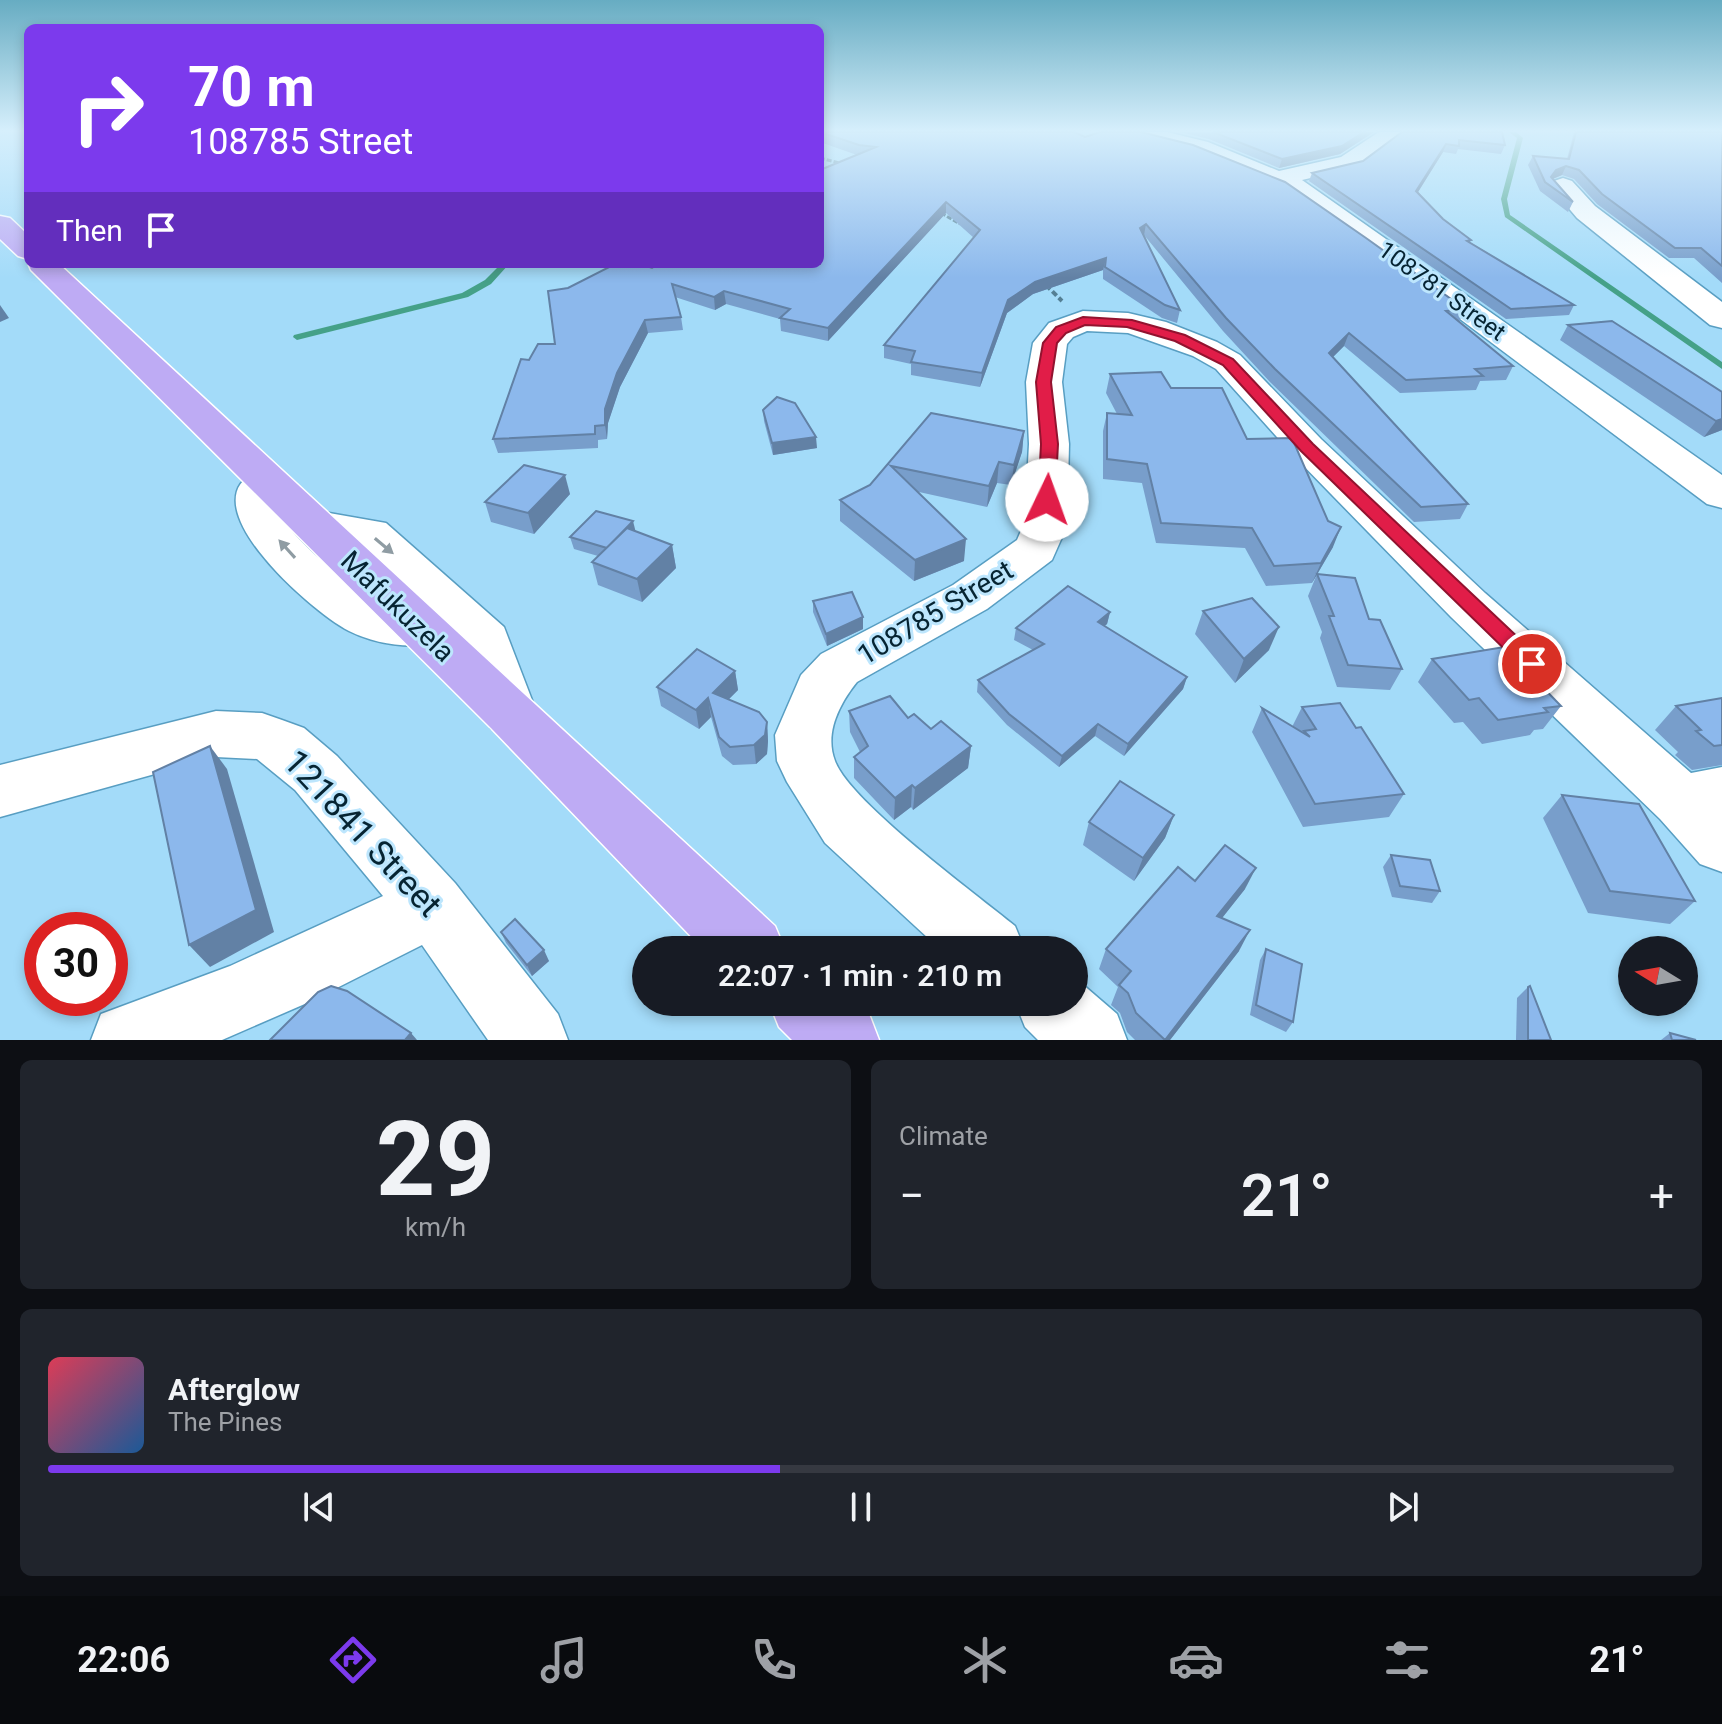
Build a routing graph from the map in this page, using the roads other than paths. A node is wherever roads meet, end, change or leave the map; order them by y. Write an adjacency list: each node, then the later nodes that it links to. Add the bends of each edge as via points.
1 (1283, 181): 8 (street, 108781 Street)
2 (1563, 186): 6 (street, via 1586,212)
3 (0, 224): 4 (main road, Mafukuzela)
4 (24, 245)
5 (50, 268): 7 (main road, Mafukuzela)
6 (1722, 318)
7 (268, 481): 9 (main road, Mafukuzela); 10 (street, one-way to 7, via 370,620 349,609 298,562 260,520 257,491)
8 (1722, 495)
9 (312, 524): 10 (main road, Mafukuzela); 11 (street, one-way to 11, via 370,533 426,582 486,640)
10 (421, 629): 11 (main road, Mafukuzela)
11 (510, 713): 16 (main road, Mafukuzela)
12 (0, 791): 15 (street, 121841 Street, via 216,734 262,736 284,745 316,773)
13 (1702, 797): 14 (street); 17 (street, 108785 Street, via 1458,594 1228,362 1154,329 1083,321 1061,330 1050,343 1044,382 1047,500 1036,549 970,597 839,668 820,690 803,735 806,761 816,782 847,824)
14 (1722, 844)
15 (432, 905): 20 (street, via 309,968); 21 (street, 121841 Street)
16 (737, 936)
17 (975, 936)
18 (818, 1016): 22 (main road)
19 (1065, 1016): 23 (street)
20 (127, 1040)
21 (532, 1040)
22 (843, 1040)
23 (1091, 1040)

